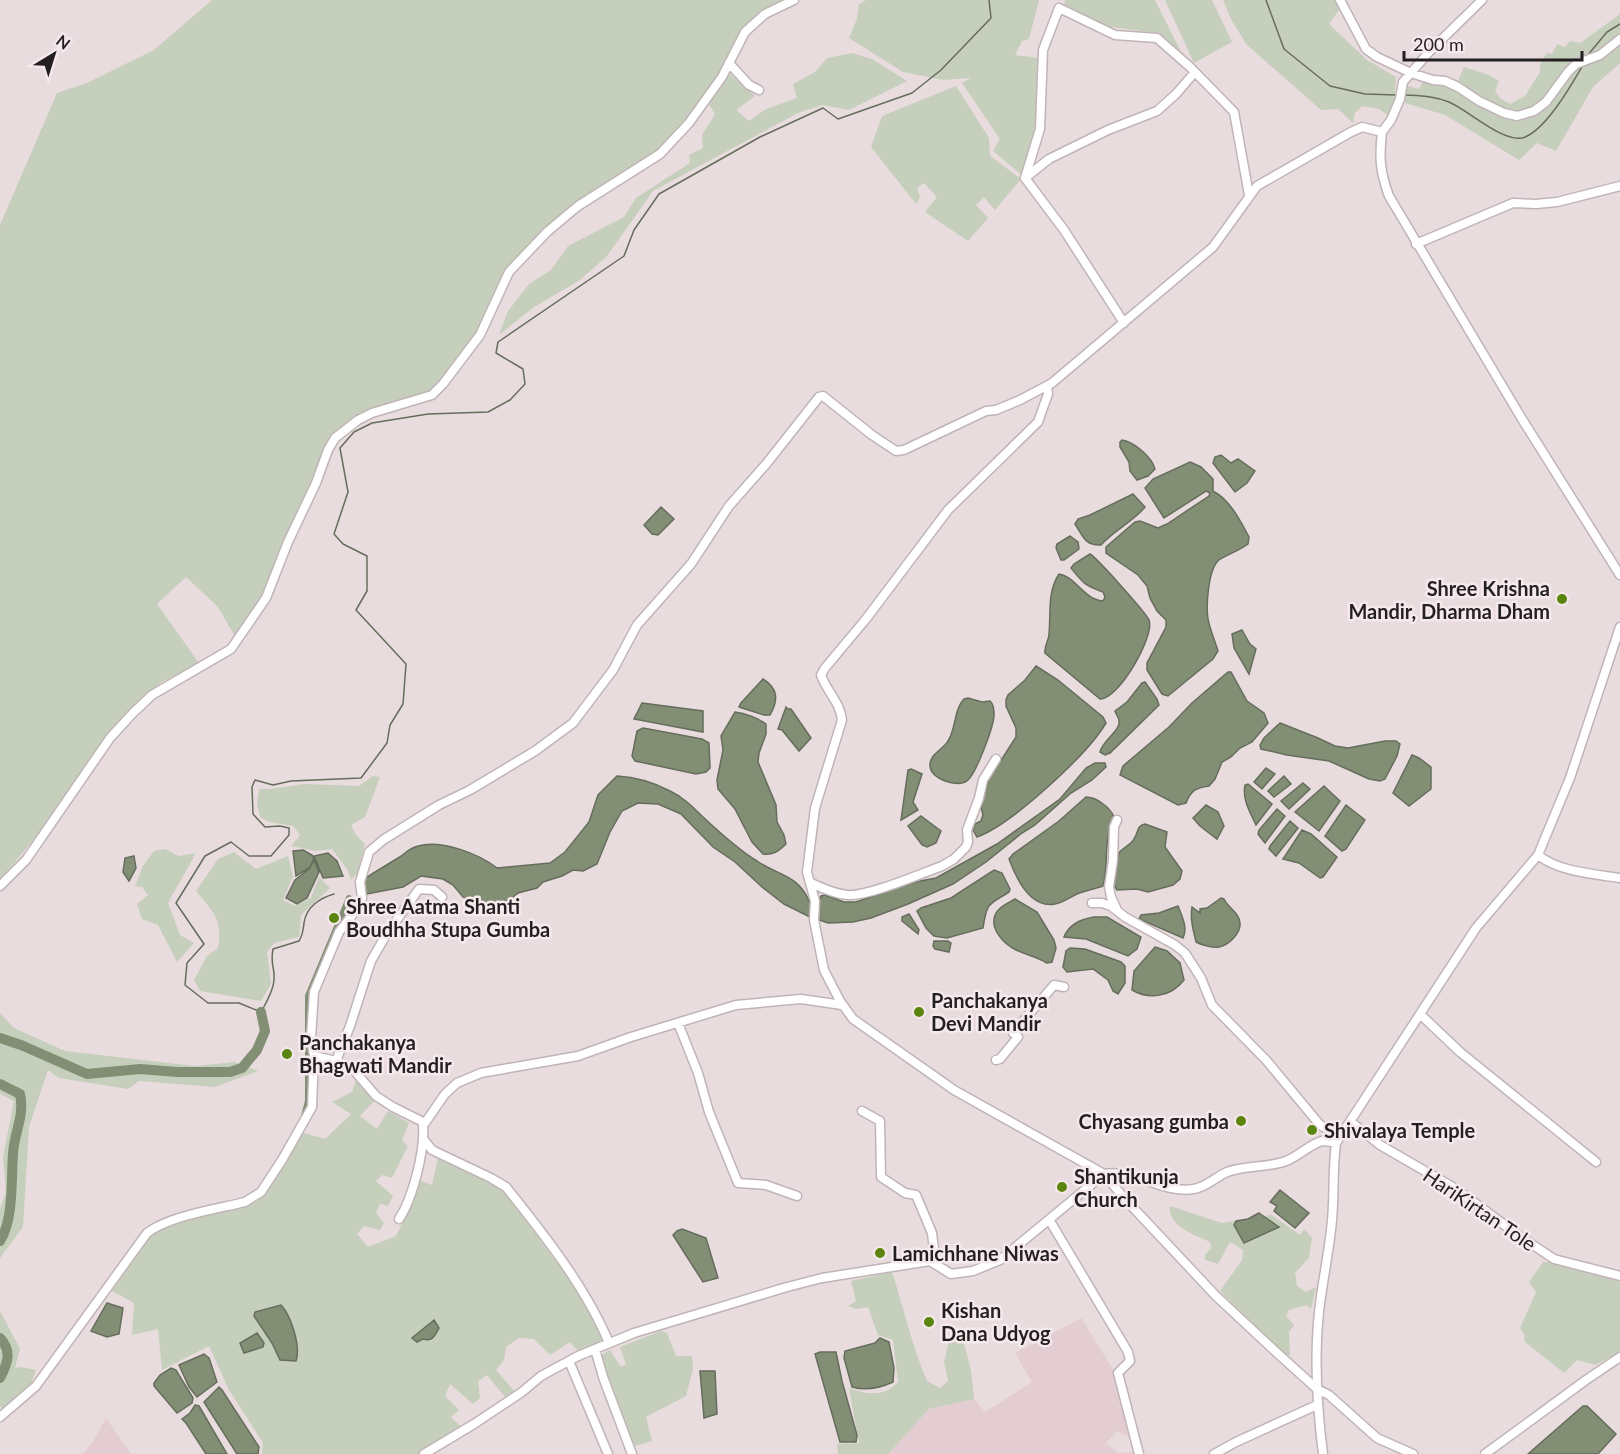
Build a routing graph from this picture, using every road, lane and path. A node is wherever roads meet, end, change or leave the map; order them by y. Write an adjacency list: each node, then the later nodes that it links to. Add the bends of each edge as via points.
1 (794, 0): 6 (street, via 765,14 745,32)
2 (1340, 0): 8 (street, via 1366,49)
3 (1482, 0): 8 (street)
4 (1060, 4): 7 (street, via 1115,35 1157,38); 11 (street, via 1043,50 1040,129)
5 (1620, 39): 8 (street, via 1600,55 1576,64 1546,102 1517,116 1444,81)
6 (729, 63): 9 (street); 24 (street, via 689,123 660,154 578,206 508,272 480,335 432,395 372,413 335,438 266,598 231,649 152,695 132,714 110,738 26,860)
7 (1195, 72): 11 (street, via 1157,111 1049,159); 13 (street, via 1234,112)
8 (1411, 73): 10 (street, via 1403,82 1400,99)
9 (759, 90)
10 (1382, 132): 13 (street, via 1362,127 1351,132 1257,186); 14 (street, via 1381,175)
11 (1025, 178): 15 (street)
12 (1620, 186): 14 (street, via 1557,202 1513,203)
13 (1250, 195): 15 (street, via 1213,247)
14 (1416, 244): 17 (street)
15 (1124, 323): 16 (street)
16 (1047, 386): 23 (street, via 1038,422 948,510 821,675 841,708 842,720 814,808 807,872); 32 (street, via 896,451 823,396 819,397 729,506 691,564 637,625 613,670 573,723 535,751 439,805 369,852 360,882 360,905 339,932 314,992)
17 (1620, 575)
18 (1620, 627): 21 (street, via 1570,778)
19 (996, 759): 23 (street, via 983,780 966,847 954,859 861,895 827,891)
20 (1117, 820): 27 (street, via 1109,887)
21 (1538, 855): 22 (street, via 1576,870); 30 (street, via 1476,928)
22 (1620, 878)
23 (811, 884): 29 (street, via 824,970)
24 (0, 886)
25 (442, 897): 34 (street, via 434,890 419,889 386,935 371,961)
26 (1092, 903): 27 (street, via 1102,903)
27 (1117, 911): 39 (street, via 1185,953 1212,1005 1266,1060)
28 (1064, 987): 33 (street, via 1054,985 1047,992 1013,1033 1018,1037)
29 (842, 1005): 31 (street, via 801,999 736,1005); 41 (street, via 853,1019 954,1090)
30 (1420, 1014): 36 (street); 40 (street, via 1460,1052)
31 (678, 1023): 37 (street, via 578,1056 481,1073 457,1083); 42 (street, via 738,1183 766,1185)
32 (314, 1056): 34 (street); 53 (street, via 312,1107 261,1192 246,1203 172,1221 147,1233 36,1386)
33 (996, 1060)
34 (336, 1061): 37 (street, via 352,1068 376,1096)
35 (862, 1112): 45 (street, via 880,1121 881,1176 905,1193 916,1195 932,1233 935,1257)
36 (1350, 1121): 39 (street); 46 (street, HariKirtan Tole, via 1380,1145 1456,1189 1547,1255)
37 (425, 1123): 38 (street)
38 (424, 1140): 43 (street, via 408,1206); 47 (street, via 432,1150 506,1187 584,1294)
39 (1336, 1143): 41 (street, via 1321,1141 1288,1161 1229,1172 1184,1190 1112,1172); 51 (street, via 1332,1227 1319,1312)
40 (1596, 1162)
41 (1104, 1174): 44 (street); 51 (street, via 1216,1296)
42 (797, 1196)
43 (399, 1219)
44 (1050, 1221): 45 (street, via 1000,1260 973,1271 951,1274); 57 (street, via 1128,1352 1131,1361 1118,1373)
45 (930, 1261): 47 (street, via 822,1278)
46 (1620, 1276)
47 (609, 1343): 48 (street)
48 (596, 1349): 50 (street); 56 (street)
49 (1620, 1358): 61 (street)
50 (569, 1361): 54 (street); 55 (street)
51 (1317, 1389): 52 (street); 60 (street, via 1377,1438)
52 (1317, 1405): 58 (street); 59 (street)
53 (1, 1413)
54 (424, 1454)
55 (608, 1454)
56 (632, 1454)
57 (1139, 1454)
58 (1214, 1454)
59 (1323, 1454)
60 (1413, 1454)
61 (1485, 1454)

